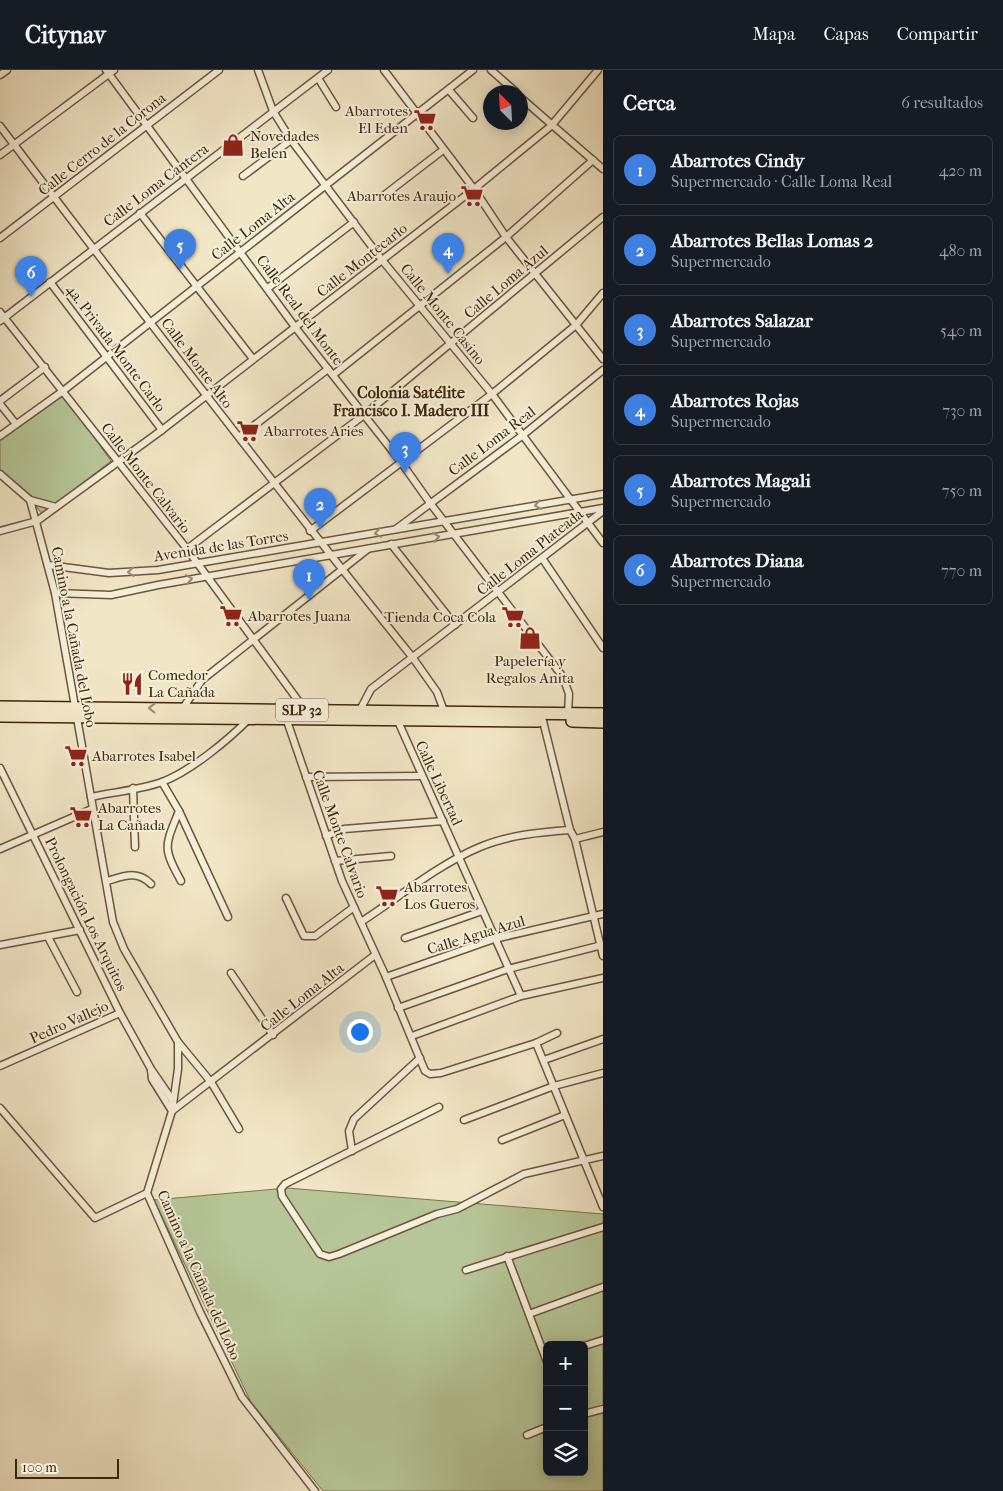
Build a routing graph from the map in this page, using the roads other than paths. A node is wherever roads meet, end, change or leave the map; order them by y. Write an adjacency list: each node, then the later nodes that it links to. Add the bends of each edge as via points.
1 (7, 70): 11 (street)
2 (219, 70): 20 (street, Calle Cerro de la Corona)
3 (258, 70): 17 (street, Calle Monte Casino)
4 (328, 70): 12 (street, Calle Loma Cantera)
5 (384, 70): 18 (street)
6 (473, 70): 14 (street, Calle Loma Alta)
7 (491, 70): 10 (street)
8 (598, 70): 22 (street, Calle Montecarlo)
9 (109, 71): 20 (street, Calle Real del Monte); 24 (street)
10 (499, 72): 13 (street)
11 (0, 76)
12 (318, 78): 16 (street); 17 (street, Calle Loma Cantera)
13 (510, 85)
14 (448, 90): 18 (street, Calle Loma Alta); 19 (street)
15 (528, 104): 22 (street)
16 (336, 107)
17 (273, 111): 23 (street, Calle Monte Casino); 30 (street, Calle Loma Cantera)
18 (417, 116): 25 (street); 31 (street, Calle Loma Alta)
19 (473, 118)
20 (147, 125): 30 (street, Calle Real del Monte); 34 (street, Calle Cerro de la Corona)
21 (0, 126): 24 (street, Calle Monte Alto)
22 (551, 126): 27 (street); 32 (street, Calle Montecarlo)
23 (291, 140): 29 (street); 31 (street, Calle Monte Casino)
24 (14, 144): 26 (street); 34 (street, Calle Monte Alto)
25 (443, 150): 32 (street); 33 (street)
26 (0, 155)
27 (593, 160): 28 (street); 38 (street)
28 (603, 169)
29 (243, 176)
30 (186, 178): 35 (street, Calle Loma Cantera); 41 (street, Calle Real del Monte)
31 (326, 185): 37 (street, Calle Monte Casino); 41 (street, Calle Loma Alta)
32 (474, 189): 38 (street); 42 (street, Calle Montecarlo)
33 (382, 196)
34 (54, 197): 39 (street, Calle Cerro de la Corona); 40 (street, Calle Monte Alto)
35 (140, 213): 40 (street, Calle Loma Cantera); 45 (street)
36 (603, 217): 43 (street, Calle Loma Azul)
37 (354, 222): 42 (street, Calle Monte Casino); 46 (street)
38 (506, 237): 43 (street); 48 (street)
39 (0, 238)
40 (94, 248): 44 (street, Calle Loma Cantera); 50 (street, Calle Monte Alto)
41 (240, 252): 45 (street, Calle Loma Alta); 46 (street, Calle Real del Monte)
42 (382, 260): 48 (street, Calle Monte Casino); 52 (street, Calle Montecarlo)
43 (535, 274): 51 (street); 53 (street, Calle Loma Azul)
44 (50, 282): 49 (street, Calle Loma Cantera); 54 (street, 4a. Privada Monte Carlo)
45 (197, 286): 50 (street, Calle Loma Alta); 55 (street)
46 (268, 288): 52 (street, Calle Real del Monte)
47 (603, 293): 51 (street)
48 (418, 305): 53 (street, Calle Monte Casino); 59 (street)
49 (2, 317): 57 (street, Calle Monte Calvario)
50 (150, 321): 54 (street, Calle Loma Alta); 62 (street, Calle Monte Alto)
51 (576, 325): 56 (street); 61 (street)
52 (295, 327): 55 (street, Calle Montecarlo); 59 (street, Calle Real del Monte)
53 (452, 345): 61 (street, Calle Monte Casino); 64 (street, Calle Loma Azul)
54 (106, 355): 60 (street, Calle Loma Alta); 66 (street, 4a. Privada Monte Carlo)
55 (253, 359): 62 (street, Calle Montecarlo)
56 (603, 359)
57 (45, 367): 60 (street, Calle Monte Calvario); 63 (street)
58 (603, 370): 67 (street, Calle Loma Real)
59 (330, 372): 64 (street, Calle Real del Monte); 69 (street)
60 (63, 391): 65 (street, Calle Loma Alta); 71 (street, Calle Monte Calvario)
61 (492, 394): 67 (street, Calle Monte Casino); 70 (street)
62 (204, 396): 66 (street, Calle Montecarlo); 69 (street, Calle Monte Alto)
63 (0, 402): 65 (street)
64 (364, 415): 70 (street, Calle Real del Monte); 73 (street, Calle Loma Azul)
65 (16, 424): 68 (street, Calle Loma Alta)
66 (162, 430): 71 (street, Calle Montecarlo)
67 (523, 434): 76 (street, Calle Monte Casino); 77 (street, Calle Loma Real)
68 (0, 436)
69 (239, 438): 73 (street, Calle Monte Alto)
70 (402, 462): 77 (street, Calle Real del Monte); 86 (street)
71 (118, 464): 78 (street, Calle Montecarlo); 92 (street, Calle Monte Calvario)
72 (0, 474): 75 (street)
73 (274, 482): 86 (street, Calle Monte Alto); 92 (street, Calle Loma Azul)
74 (603, 494): 76 (street, Avenida de las Torres)
75 (30, 500): 78 (street); 81 (street, Camino a la Cañada del Lobo)
76 (571, 500): 80 (street, Calle Monte Casino); 82 (street, Avenida de las Torres, one-way to 82)
77 (430, 503): 82 (street, Calle Real del Monte); 85 (street, Calle Loma Real)
78 (56, 508): 81 (street, Calle Montecarlo)
79 (603, 509): 80 (street, Avenida de las Torres); 83 (street, Calle Loma Plateada)
80 (579, 512): 83 (street, Calle Monte Casino); 87 (street, Avenida de las Torres)
81 (37, 521): 84 (street, Calle Montecarlo); 96 (street, Camino a la Cañada del Lobo)
82 (445, 521): 85 (street, Avenida de las Torres); 87 (street, Calle Real del Monte)
83 (588, 523): 89 (street, Calle Monte Casino); 94 (street, Calle Loma Plateada)
84 (0, 530)
85 (395, 530): 88 (street, Avenida de las Torres, one-way to 88)
86 (310, 531): 88 (street, Calle Monte Alto)
87 (454, 534): 90 (street, Avenida de las Torres, one-way to 87); 99 (street, Calle Real del Monte)
88 (320, 543): 93 (street, Calle Monte Alto); 95 (street, Avenida de las Torres)
89 (603, 543)
90 (391, 544): 91 (street, Avenida de las Torres); 101 (street)
91 (369, 548): 93 (street, Avenida de las Torres); 97 (street)
92 (187, 549): 95 (street, Calle Monte Calvario)
93 (330, 555): 97 (street, Calle Monte Alto); 98 (street, Avenida de las Torres)
94 (542, 558): 99 (street, Calle Loma Plateada); 103 (street)
95 (198, 564): 96 (street, Avenida de las Torres, one-way to 96, via 109,573); 98 (street, Calle Monte Calvario)
96 (48, 565): 100 (street, Camino a la Cañada del Lobo)
97 (341, 569): 102 (street); 104 (street, Calle Monte Alto)
98 (207, 576): 100 (street, Avenida de las Torres, one-way to 98, via 111,595); 102 (street, Calle Monte Calvario)
99 (498, 592): 101 (street, Calle Loma Plateada); 111 (street, Calle Real del Monte, via 563,677 568,694)
100 (55, 593): 110 (street, Camino a la Cañada del Lobo)
101 (455, 625): 104 (street, Calle Loma Plateada)
102 (255, 639): 106 (street, via 202,680); 107 (street, Calle Monte Calvario)
103 (603, 648)
104 (413, 658): 108 (street, Calle Loma Plateada, via 371,689); 109 (street, Calle Monte Alto, via 438,692)
105 (0, 707): 110 (highway, SLP 32)
106 (183, 708): 107 (highway, SLP 32); 110 (highway, SLP 32, one-way to 110)
107 (306, 710): 108 (highway, SLP 32)
108 (360, 710): 109 (highway, SLP 32)
109 (444, 711): 111 (highway, SLP 32)
110 (77, 712): 113 (highway, SLP 32); 114 (highway, SLP 32); 124 (street, Camino a la Cañada del Lobo)
111 (568, 713): 112 (highway, SLP 32)
112 (603, 714)
113 (0, 716)
114 (250, 718): 115 (highway, SLP 32); 122 (street, via 205,756)
115 (286, 718): 116 (highway, SLP 32); 121 (street, Calle Monte Calvario)
116 (397, 720): 117 (highway, SLP 32); 120 (street, Calle Libertad)
117 (543, 721): 118 (highway, SLP 32); 128 (street)
118 (603, 722)
119 (0, 768): 130 (street, Prolongación Los Arquitos)
120 (421, 776): 121 (street); 127 (street, Calle Libertad)
121 (306, 778): 131 (street, Calle Monte Calvario)
122 (162, 782): 123 (street); 126 (street)
123 (132, 788): 124 (street); 133 (street)
124 (90, 797): 125 (street, Camino a la Cañada del Lobo)
125 (92, 809): 130 (street); 138 (street, Camino a la Cañada del Lobo)
126 (179, 811): 139 (street, via 166,846 168,858); 146 (street)
127 (443, 822): 131 (street, via 344,829); 136 (street, Calle Libertad)
128 (570, 830): 132 (street); 136 (street, via 512,838 482,846)
129 (603, 832): 132 (street)
130 (35, 836): 134 (street); 148 (street, Prolongación Los Arquitos)
131 (326, 836): 137 (street, Calle Monte Calvario)
132 (575, 839): 145 (street)
133 (135, 847)
134 (0, 849)
135 (390, 856): 137 (street)
136 (459, 857): 143 (street, Calle Libertad); 147 (street)
137 (335, 862): 142 (street, Calle Monte Calvario)
138 (107, 881): 140 (street, via 136,874); 168 (street, Camino a la Cañada del Lobo, via 113,922 124,949)
139 (181, 881)
140 (151, 884)
141 (286, 898): 142 (street, via 304,936 308,938)
142 (354, 907): 147 (street, Calle Monte Calvario)
143 (482, 911): 150 (street); 151 (street, Calle Libertad)
144 (603, 914): 145 (street, Calle Agua Azul)
145 (593, 916): 151 (street, Calle Agua Azul); 152 (street)
146 (228, 917)
147 (361, 922): 154 (street, Calle Monte Calvario)
148 (80, 930): 149 (street); 163 (street, Prolongación Los Arquitos)
149 (48, 937): 153 (street); 160 (street)
150 (405, 938)
151 (494, 939): 156 (street, Calle Libertad); 158 (street, Calle Agua Azul)
152 (602, 945): 155 (street); 156 (street)
153 (0, 946)
154 (375, 955): 158 (street); 165 (street, Calle Loma Alta)
155 (603, 956)
156 (508, 969): 161 (street, Calle Libertad); 162 (street)
157 (232, 973): 165 (street)
158 (386, 977): 162 (street)
159 (603, 978): 161 (street)
160 (77, 992)
161 (521, 996): 166 (street)
162 (398, 1008): 166 (street)
163 (120, 1013): 172 (street, Pedro Vallejo); 173 (street, Prolongación Los Arquitos)
164 (556, 1033): 169 (street)
165 (273, 1035): 175 (street, Calle Loma Alta)
166 (412, 1036): 170 (street)
167 (603, 1039): 171 (street)
168 (178, 1042): 175 (street); 177 (street, Camino a la Cañada del Lobo)
169 (536, 1043): 170 (street, via 430,1074 425,1071); 171 (street)
170 (420, 1058): 185 (street, via 354,1119 349,1131)
171 (544, 1060): 176 (street)
172 (0, 1066)
173 (151, 1069): 177 (street, Prolongación Los Arquitos); 180 (street, Prolongación Los Arquitos, via 152,1079)
174 (603, 1073): 176 (street)
175 (211, 1082): 180 (street, Calle Loma Alta); 183 (street)
176 (554, 1086): 181 (street); 182 (street)
177 (173, 1101): 180 (street, Camino a la Cañada del Lobo)
178 (439, 1107): 185 (street)
179 (0, 1108): 188 (street, via 95,1218)
180 (172, 1111): 188 (street, Camino a la Cañada del Lobo)
181 (565, 1115): 184 (street); 187 (street)
182 (464, 1120)
183 (239, 1128)
184 (502, 1140)
185 (352, 1151): 187 (street, via 285,1184 281,1189 282,1196 320,1254 329,1257 457,1209 524,1174)
186 (603, 1156): 187 (street)
187 (584, 1162): 189 (street)
188 (147, 1193): 202 (street, Camino a la Cañada del Lobo, via 242,1397)
189 (603, 1208)
190 (603, 1227): 191 (street)
191 (507, 1256): 192 (street); 194 (street)
192 (466, 1270)
193 (603, 1287): 194 (street)
194 (529, 1314): 197 (street)
195 (603, 1340): 196 (street)
196 (588, 1345)
197 (543, 1351)
198 (603, 1409): 199 (street)
199 (588, 1413)
200 (543, 1429): 201 (street)
201 (527, 1435)
202 (315, 1491)

